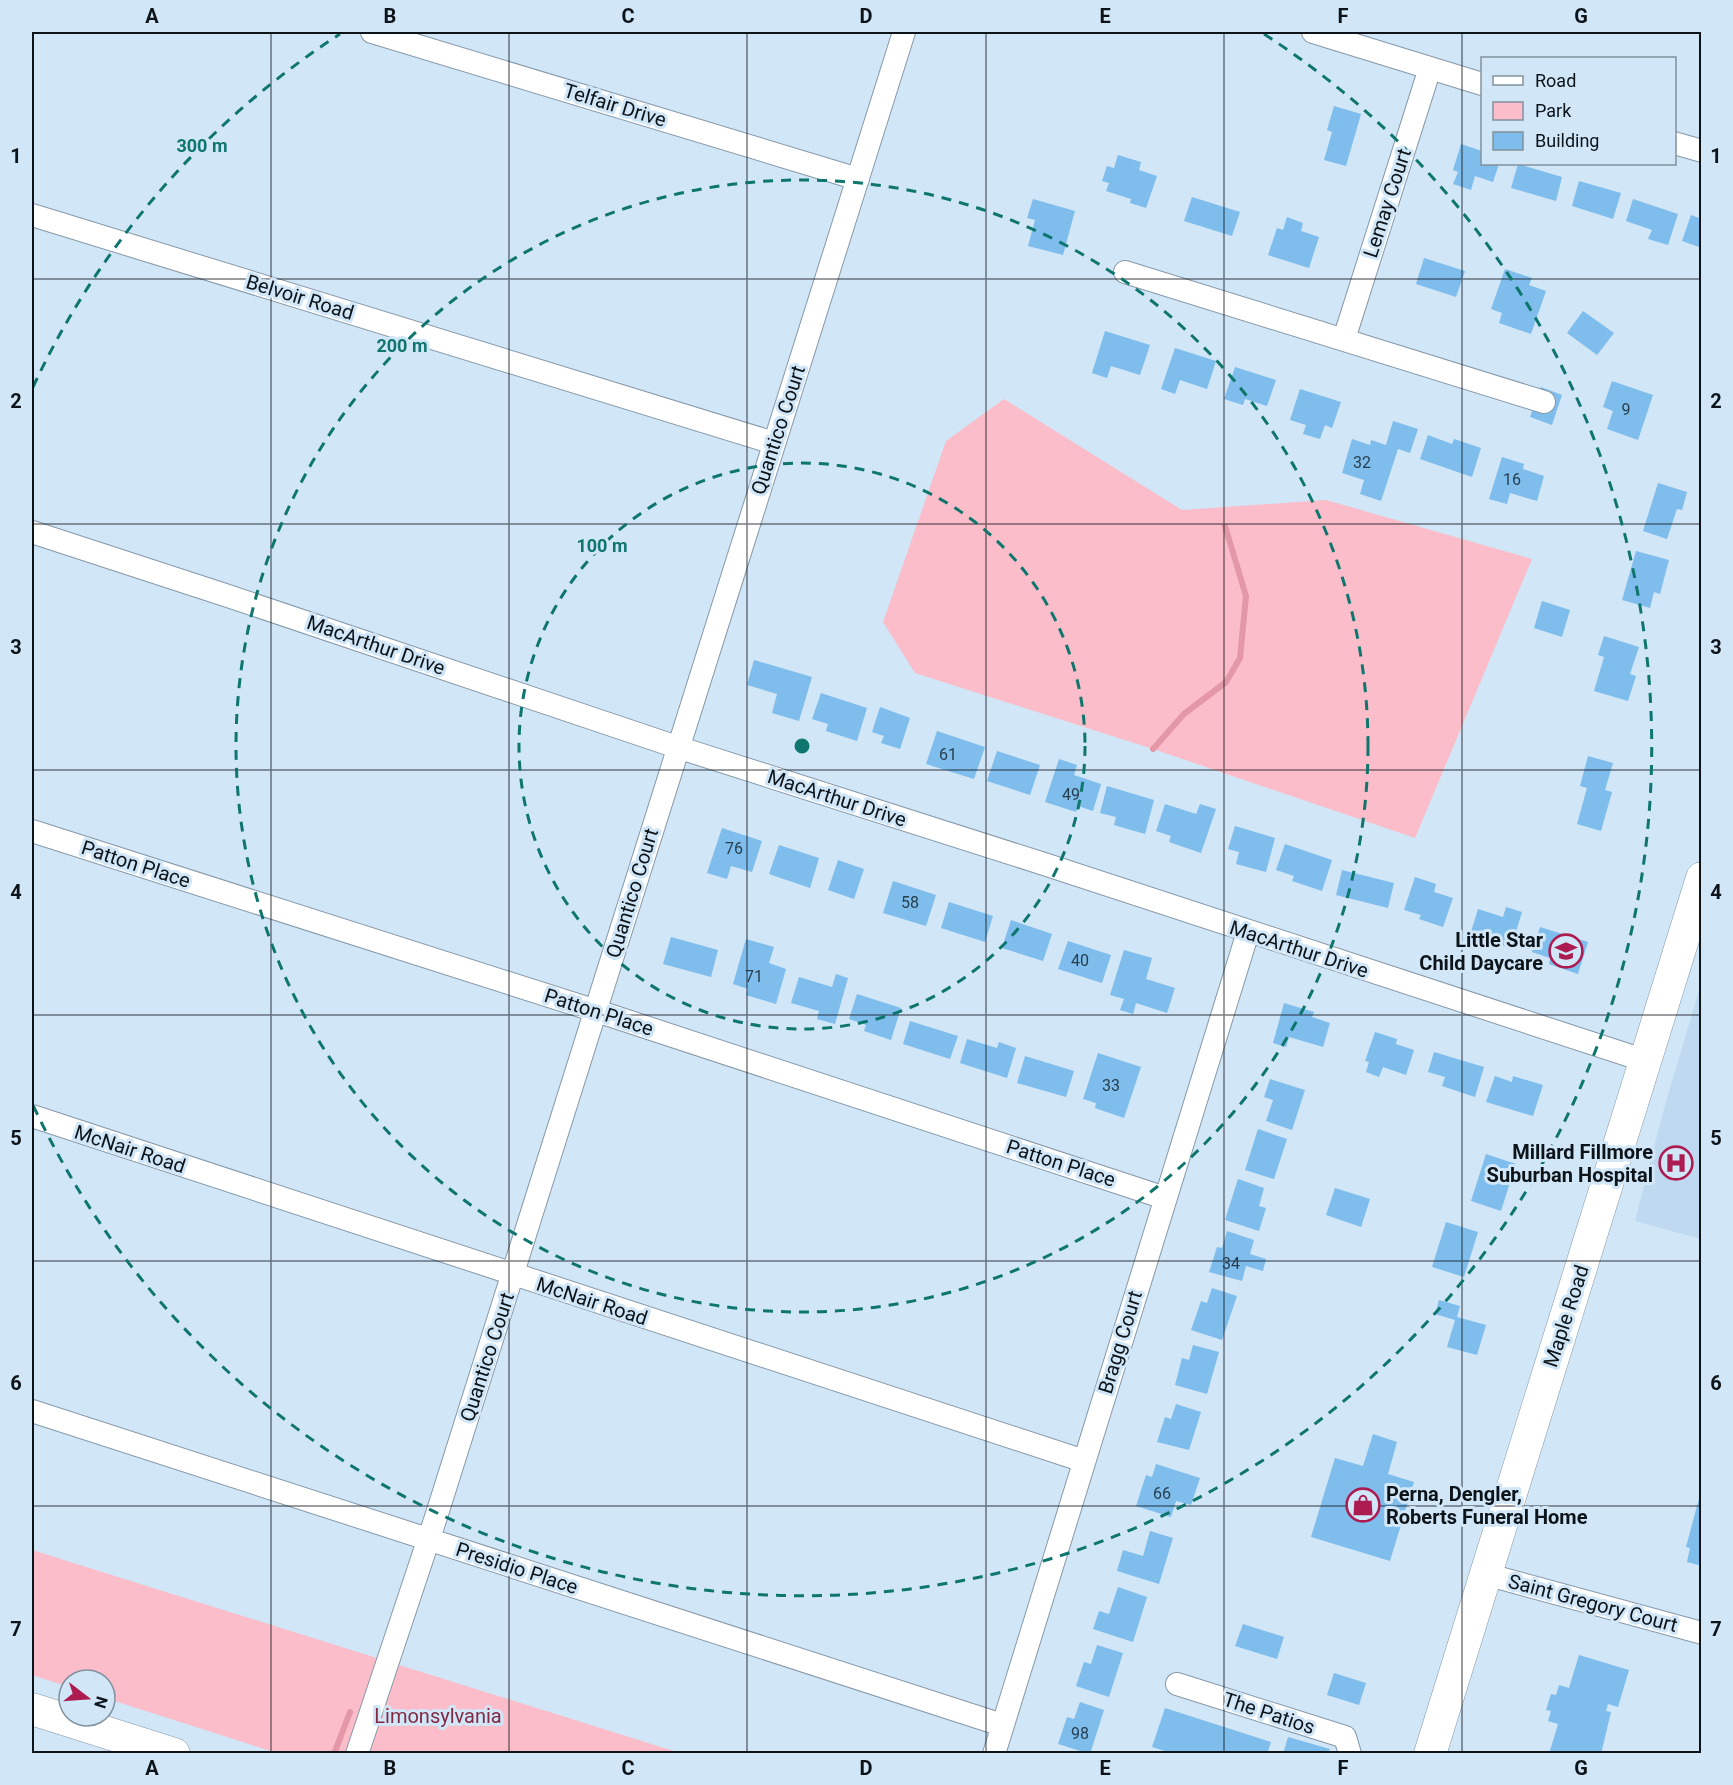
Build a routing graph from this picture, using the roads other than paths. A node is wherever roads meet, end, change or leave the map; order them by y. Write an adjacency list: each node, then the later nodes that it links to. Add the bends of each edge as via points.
1 (372, 32): 8 (street, Telfair Drive)
2 (904, 32): 8 (street, Quantico Court)
3 (1313, 32): 4 (street)
4 (1430, 68): 5 (street); 11 (street, Lemay Court)
5 (1481, 84)
6 (1676, 144): 7 (street)
7 (1701, 151)
8 (858, 179): 13 (street, Quantico Court)
9 (32, 215): 13 (street, Belvoir Road)
10 (1125, 272): 11 (street)
11 (1344, 339): 12 (street)
12 (1544, 402)
13 (774, 443): 15 (street, Quantico Court)
14 (32, 532): 15 (street, MacArthur Drive)
15 (677, 747): 18 (street, MacArthur Drive); 19 (street, Quantico Court)
16 (32, 831): 19 (street, Patton Place)
17 (1701, 878): 20 (main road, Maple Road)
18 (1248, 932): 20 (street, MacArthur Drive); 22 (street, Bragg Court)
19 (595, 1011): 22 (street, Patton Place); 23 (street, Quantico Court)
20 (1643, 1060): 27 (main road, Maple Road)
21 (32, 1116): 23 (street, McNair Road)
22 (1165, 1198): 25 (street, Bragg Court)
23 (513, 1274): 25 (street, McNair Road); 26 (street, Quantico Court)
24 (32, 1411): 26 (street, Presidio Place)
25 (1084, 1461): 31 (street, Bragg Court)
26 (429, 1539): 31 (street, Presidio Place); 33 (street, Quantico Court)
27 (1485, 1574): 28 (street, Saint Gregory Court); 36 (main road, Maple Road)
28 (1701, 1633)
29 (1177, 1684): 35 (street, The Patios, via 1345,1737)
30 (32, 1709): 32 (main road)
31 (1002, 1725): 34 (street, Bragg Court)
32 (174, 1754)
33 (357, 1754)
34 (994, 1754)
35 (1350, 1754)
36 (1430, 1754)

